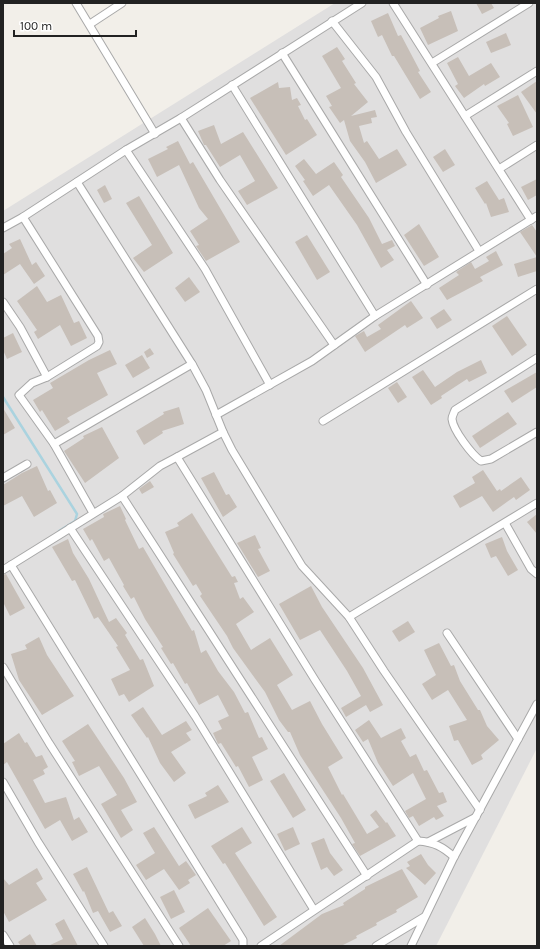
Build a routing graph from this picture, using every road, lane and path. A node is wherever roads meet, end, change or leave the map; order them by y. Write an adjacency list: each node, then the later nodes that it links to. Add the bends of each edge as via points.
1 (76, 3): 7 (street)
2 (122, 3): 7 (street)
3 (362, 3): 6 (street)
4 (393, 3): 9 (street)
5 (529, 3): 9 (street)
6 (332, 21): 8 (street); 22 (street, via 376,77 406,132)
7 (90, 24): 14 (street)
8 (282, 53): 11 (street); 23 (street)
9 (432, 63): 12 (street)
10 (537, 72): 12 (street)
11 (232, 84): 13 (street); 26 (street)
12 (465, 116): 17 (street)
13 (181, 118): 14 (street); 27 (street, via 224,186)
14 (155, 134): 16 (street)
15 (537, 145): 17 (street)
16 (126, 150): 18 (street); 31 (street, via 205,269)
17 (499, 169): 20 (street)
18 (77, 182): 19 (street); 29 (street)
19 (23, 217): 21 (street); 30 (street, via 98,336 99,342 97,346)
20 (534, 218): 22 (street)
21 (3, 228)
22 (479, 251): 23 (street)
23 (427, 285): 26 (street)
24 (537, 289): 33 (street)
25 (3, 302): 30 (street, via 20,327)
26 (375, 316): 27 (street)
27 (334, 345): 31 (street)
28 (537, 358): 35 (street, via 455,410 452,418 473,456 481,461 491,460)
29 (192, 364): 32 (street); 36 (street)
30 (47, 377): 36 (street, via 32,383 19,394)
31 (270, 385): 32 (street)
32 (216, 415): 34 (street)
33 (323, 421)
34 (223, 432): 37 (street); 48 (street, via 302,566)
35 (537, 432)
36 (54, 444): 42 (street)
37 (177, 457): 40 (street, via 160,466); 55 (street)
38 (27, 464): 39 (street)
39 (3, 478)
40 (122, 496): 42 (street); 58 (street)
41 (537, 503): 43 (street)
42 (93, 513): 44 (street)
43 (505, 523): 47 (street, via 531,568); 48 (street)
44 (70, 528): 45 (street); 59 (street, via 195,716)
45 (11, 565): 46 (street); 65 (street, via 243,940)
46 (3, 570)
47 (536, 572)
48 (349, 617): 54 (street)
49 (447, 633): 52 (street)
50 (3, 667): 64 (street)
51 (537, 704): 52 (street)
52 (518, 739): 54 (street)
53 (3, 782): 63 (street)
54 (478, 814): 56 (street); 57 (street)
55 (418, 841): 56 (street); 58 (street)
56 (428, 842): 57 (street, via 443,847)
57 (454, 857): 60 (street)
58 (367, 876): 59 (street)
59 (314, 910): 66 (street)
60 (425, 916): 67 (street); 68 (street)
61 (3, 935): 62 (street)
62 (10, 946)
63 (104, 946)
64 (179, 946)
65 (243, 946)
66 (261, 946)
67 (376, 946)
68 (411, 946)

